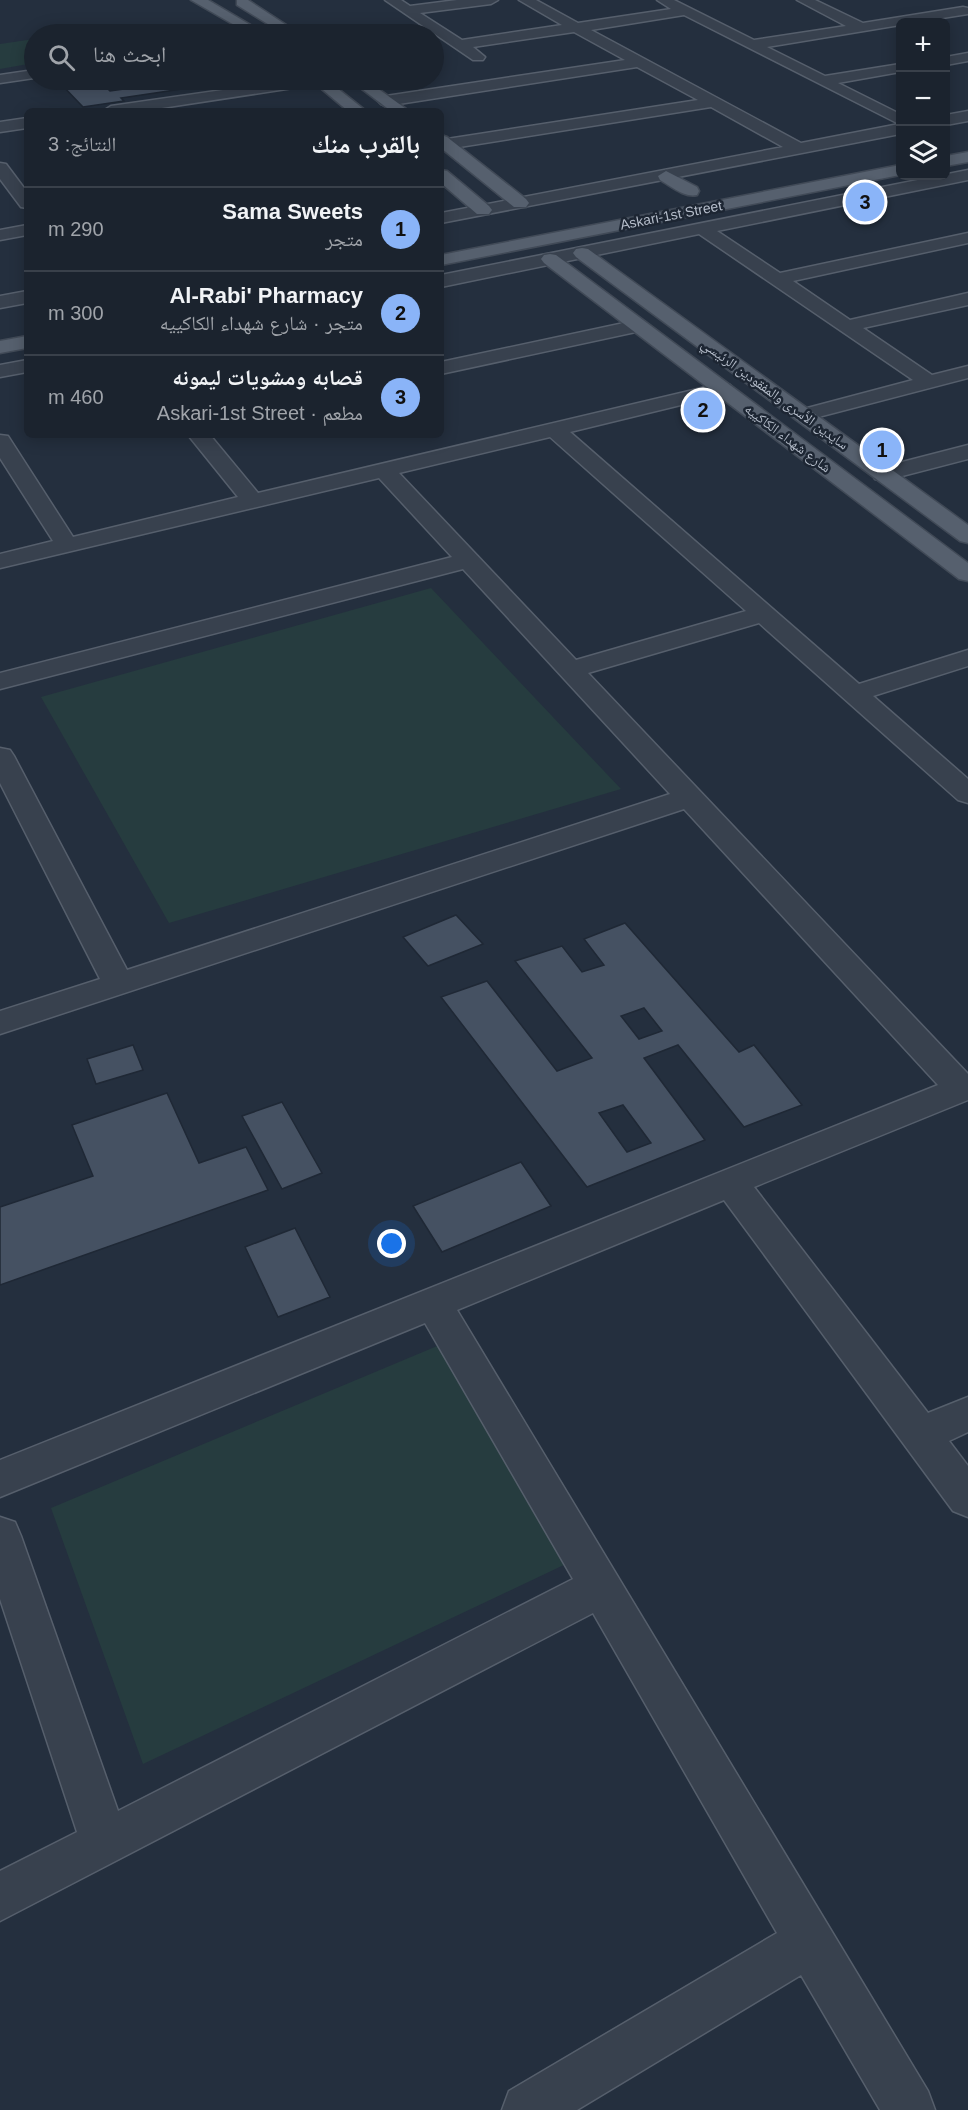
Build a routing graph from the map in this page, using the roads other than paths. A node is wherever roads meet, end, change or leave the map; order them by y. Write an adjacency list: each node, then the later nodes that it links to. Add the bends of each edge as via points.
1 (198, 0): 12 (main road)
2 (237, 0): 13 (main road)
3 (392, 0): 9 (street)
4 (491, 0): 9 (street)
5 (526, 0): 15 (street)
6 (664, 0): 10 (street)
7 (804, 0): 16 (street)
8 (939, 0): 11 (street)
9 (406, 10): 14 (street)
10 (686, 11): 15 (street); 19 (street)
11 (966, 12): 16 (street)
12 (241, 24)
13 (277, 24)
14 (428, 24)
15 (577, 28): 18 (street); 22 (street)
16 (862, 28): 19 (street)
17 (444, 35): 18 (street)
18 (460, 45): 26 (street)
19 (752, 45): 27 (street)
20 (968, 57): 21 (street)
21 (950, 60)
22 (640, 62): 26 (street); 34 (street)
23 (896, 69): 27 (street)
24 (24, 75): 25 (street)
25 (0, 79)
26 (514, 81): 33 (street)
27 (822, 81): 39 (street)
28 (214, 90): 32 (street)
29 (253, 90): 32 (street)
30 (331, 90): 36 (main road)
31 (372, 90): 33 (main road)
32 (220, 95): 35 (street)
33 (386, 100): 37 (main road)
34 (713, 102): 44 (street); 45 (street)
35 (131, 108)
36 (354, 108)
37 (396, 108)
38 (968, 116): 40 (street)
39 (896, 118)
40 (950, 119)
41 (24, 123): 42 (street)
42 (0, 127)
43 (896, 130): 45 (street)
44 (444, 142): 48 (main road)
45 (798, 148): 54 (street)
46 (968, 157): 47 (main road)
47 (950, 160)
48 (472, 165): 49 (main road); 60 (main road)
49 (444, 169)
50 (896, 171): 61 (main road, Askari-1st Street)
51 (2, 174): 52 (street); 59 (street)
52 (24, 174)
53 (968, 175): 65 (street)
54 (666, 176): 57 (main road); 60 (street)
55 (444, 178): 62 (main road)
56 (713, 186): 57 (main road, Askari-1st Street)
57 (691, 190): 58 (main road, Askari-1st Street)
58 (668, 195)
59 (24, 199)
60 (520, 203): 62 (street)
61 (716, 206): 65 (main road); 70 (main road, Askari-1st Street)
62 (483, 210): 63 (street)
63 (444, 217)
64 (542, 220): 70 (main road)
65 (740, 220): 67 (street)
66 (501, 227): 72 (main road)
67 (701, 228): 73 (street); 76 (street)
68 (24, 231): 69 (street)
69 (0, 235)
70 (563, 236): 72 (main road, Askari-1st Street)
71 (968, 238): 76 (street)
72 (522, 244): 74 (main road, Askari-1st Street)
73 (582, 253): 75 (street); 91 (main road, سايدين الأسرى والمفقودين الرئيسي)
74 (444, 259)
75 (550, 259): 77 (street); 81 (main road, شارع شهداء الكاكييه)
76 (778, 279): 82 (street)
77 (444, 280)
78 (24, 298): 80 (street)
79 (968, 299): 82 (street)
80 (0, 302)
81 (638, 326): 86 (street); 90 (main road, شارع شهداء الكاكييه)
82 (848, 326): 89 (street)
83 (24, 343): 84 (main road)
84 (0, 347)
85 (24, 367): 87 (street)
86 (444, 367)
87 (0, 371)
88 (968, 372): 89 (street)
89 (929, 382): 91 (street)
90 (723, 389): 92 (street); 103 (main road, شارع شهداء الكاكييه)
91 (802, 415): 97 (main road, سايدين الأسرى والمفقودين الرئيسي)
92 (554, 429): 96 (street); 104 (street)
93 (202, 438): 98 (street)
94 (3, 451): 100 (street)
95 (968, 452): 97 (street)
96 (384, 470): 98 (street); 101 (street)
97 (883, 474): 99 (main road, سايدين الأسرى والمفقودين الرئيسي)
98 (253, 501): 100 (street)
99 (968, 536)
100 (67, 545): 102 (street)
101 (468, 560): 106 (street); 107 (street)
102 (0, 561)
103 (968, 574)
104 (764, 614): 106 (street); 108 (street)
105 (968, 658): 108 (street)
106 (571, 670): 111 (street)
107 (0, 681)
108 (853, 694): 110 (street)
109 (0, 756): 112 (street)
110 (968, 794)
111 (690, 797): 112 (street); 114 (street)
112 (118, 984): 113 (street)
113 (0, 1023)
114 (965, 1088): 115 (street)
115 (731, 1183): 116 (street); 118 (street)
116 (433, 1304): 119 (street); 122 (street)
117 (968, 1414): 118 (street)
118 (921, 1435): 120 (street)
119 (0, 1479)
120 (968, 1498)
121 (0, 1536): 123 (street)
122 (600, 1587): 123 (street); 125 (street)
123 (105, 1843): 124 (street)
124 (0, 1897)
125 (809, 1942): 126 (street); 127 (street)
126 (528, 2110)
127 (909, 2110)

